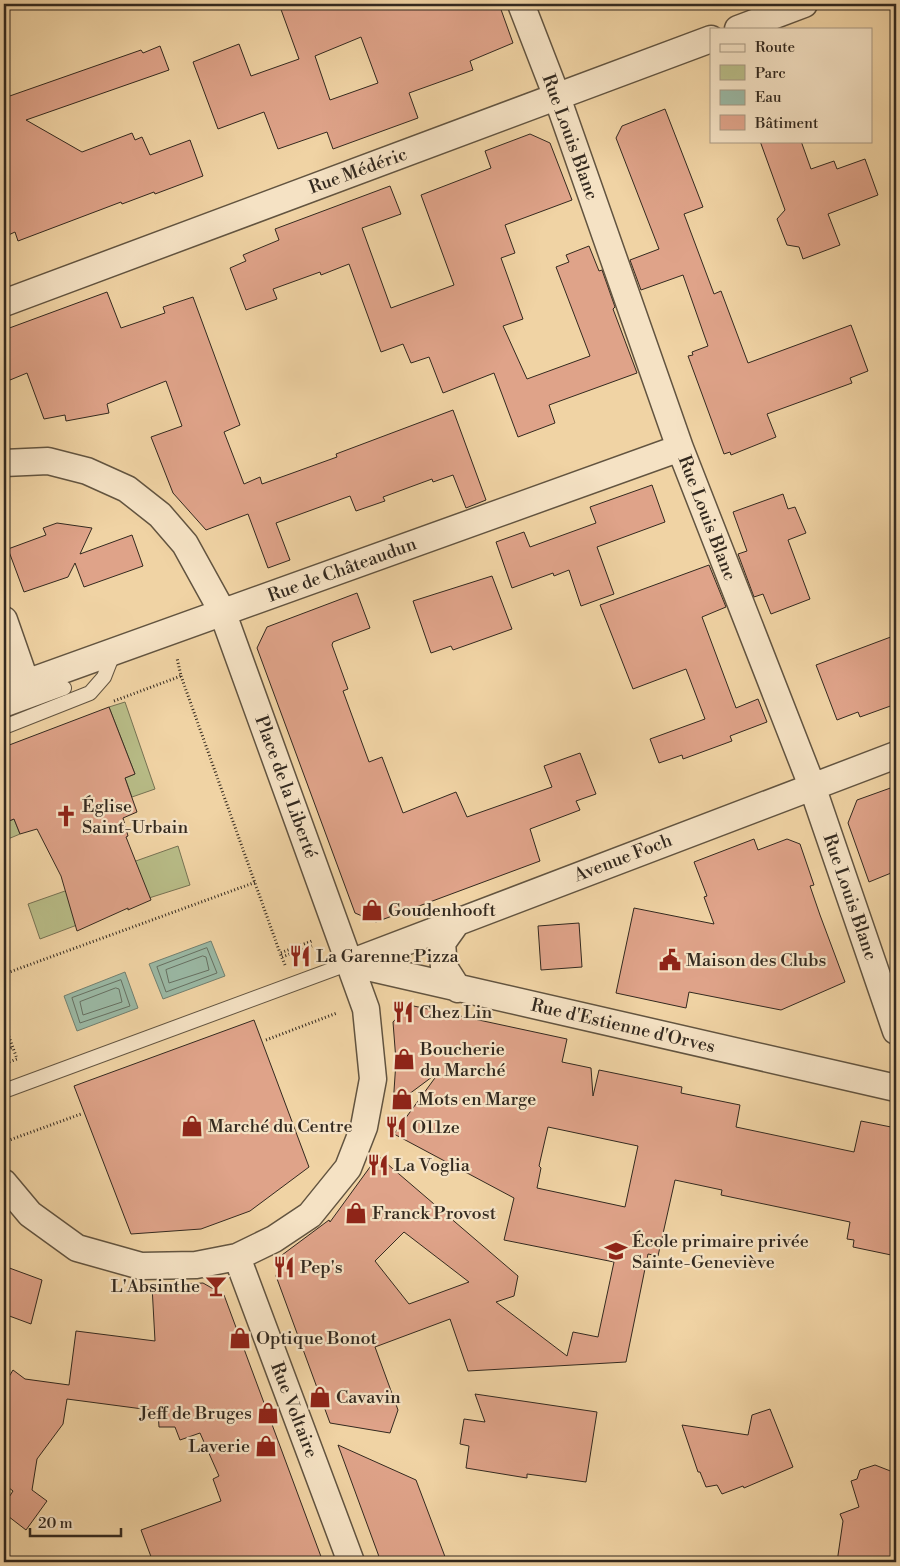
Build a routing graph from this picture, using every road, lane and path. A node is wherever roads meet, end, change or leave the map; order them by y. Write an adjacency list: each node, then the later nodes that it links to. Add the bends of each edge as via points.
1 (521, 4): 5 (street, Rue Louis Blanc)
2 (804, 4): 3 (street)
3 (741, 28)
4 (710, 39): 5 (street, Rue Médéric)
5 (557, 97): 6 (street, Rue Médéric); 7 (street, Rue Louis Blanc)
6 (4, 303)
7 (680, 448): 9 (street, Rue de Châteaudun); 18 (street, Rue Louis Blanc)
8 (4, 463): 9 (street, Place de la Liberté, via 48,461 87,471 126,489 160,515 185,544)
9 (222, 611): 11 (street, Rue de Châteaudun); 22 (street, Place de la Liberté)
10 (4, 620): 13 (street)
11 (116, 649): 13 (street, Rue de Châteaudun); 16 (lane, via 104,677 90,693)
12 (181, 676): 19 (path)
13 (15, 687)
14 (64, 688): 15 (lane)
15 (4, 710)
16 (4, 727)
17 (896, 755): 18 (street, Avenue Foch)
18 (812, 786): 20 (street, Avenue Foch); 27 (street, Rue Louis Blanc)
19 (256, 882): 21 (path, via 281,955 315,942); 23 (path)
20 (457, 922): 22 (street, Avenue Foch); 24 (street, via 442,943 444,967)
21 (292, 949)
22 (350, 963): 24 (street, Rue d'Estienne d'Orves); 33 (lane); 37 (street, Place de la Liberté, via 366,1009 373,1079 364,1127 348,1168 310,1215 274,1240)
23 (4, 974)
24 (458, 989): 32 (street, Rue d'Estienne d'Orves)
25 (342, 1011): 28 (path)
26 (4, 1022): 29 (path)
27 (896, 1031)
28 (266, 1040)
29 (13, 1048): 30 (path); 31 (path, via 17,1059)
30 (4, 1051)
31 (4, 1064)
32 (896, 1088)
33 (4, 1091)
34 (81, 1114): 35 (path)
35 (4, 1142)
36 (4, 1183): 37 (street, Place de la Liberté, via 30,1214 77,1248 141,1266 196,1265)
37 (237, 1257): 38 (street, Rue Voltaire)
38 (352, 1562)

